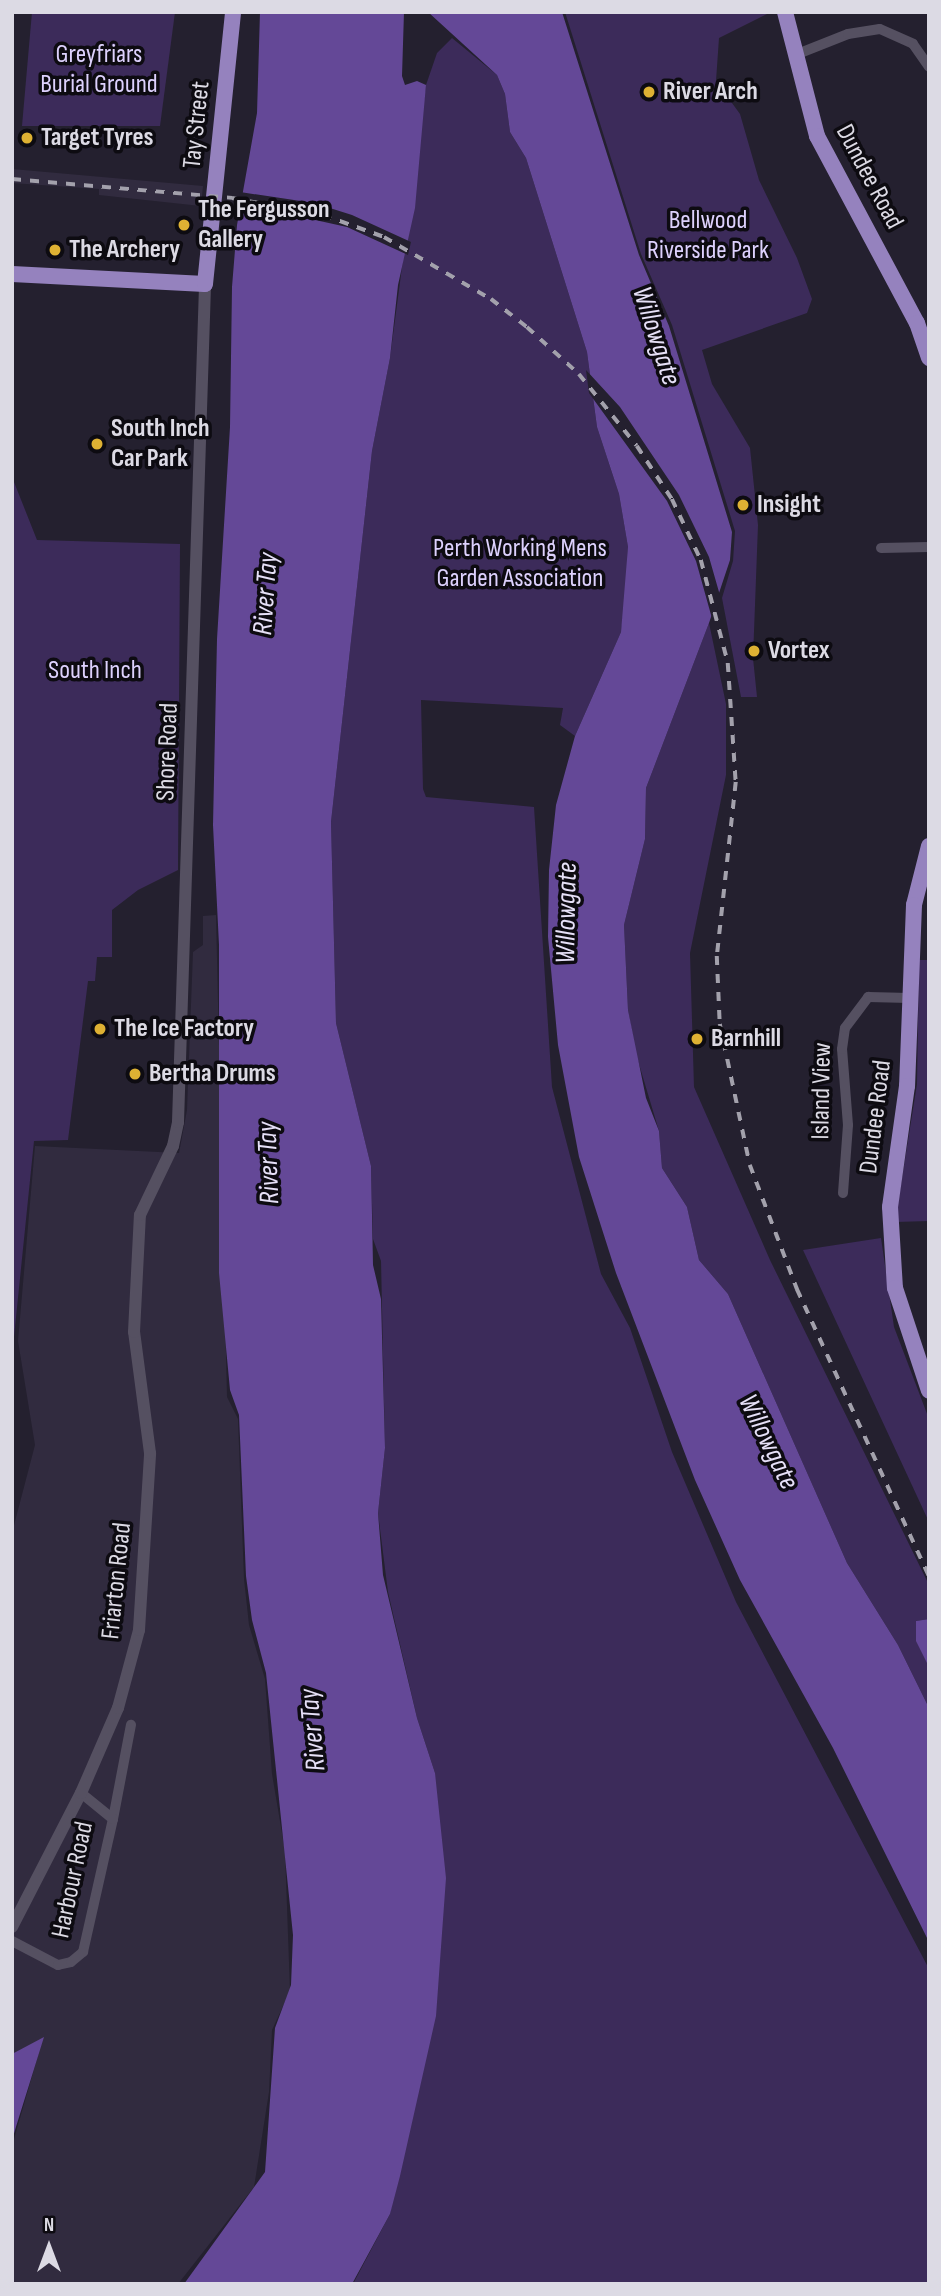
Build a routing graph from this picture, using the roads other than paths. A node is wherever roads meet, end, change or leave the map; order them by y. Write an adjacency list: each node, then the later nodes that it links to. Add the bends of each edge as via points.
1 (233, 12): 6 (main road, Tay Street)
2 (785, 12): 3 (main road, Dundee Road)
3 (795, 54): 4 (street, via 848,33 880,29 913,44); 7 (main road, Dundee Road, via 817,136 912,312)
4 (929, 67)
5 (12, 274): 6 (main road)
6 (205, 284): 13 (street, Shore Road, via 178,1122 173,1146)
7 (929, 358)
8 (929, 547): 9 (street)
9 (881, 548)
10 (929, 846): 11 (main road, Dundee Road, via 914,905)
11 (910, 998): 12 (street, Island View, via 868,997 845,1028 842,1049 848,1125); 14 (main road, Dundee Road, via 908,1086 890,1207 890,1239 895,1288)
12 (843, 1193)
13 (140, 1214): 16 (street, Friarton Road, via 134,1332 150,1453 139,1630 118,1708)
14 (929, 1391)
15 (131, 1725): 17 (street)
16 (81, 1793): 17 (street, Harbour Road); 18 (street, Friarton Road)
17 (113, 1819): 19 (street, Harbour Road, via 83,1952 58,1965)
18 (12, 1927)
19 (12, 1941)

